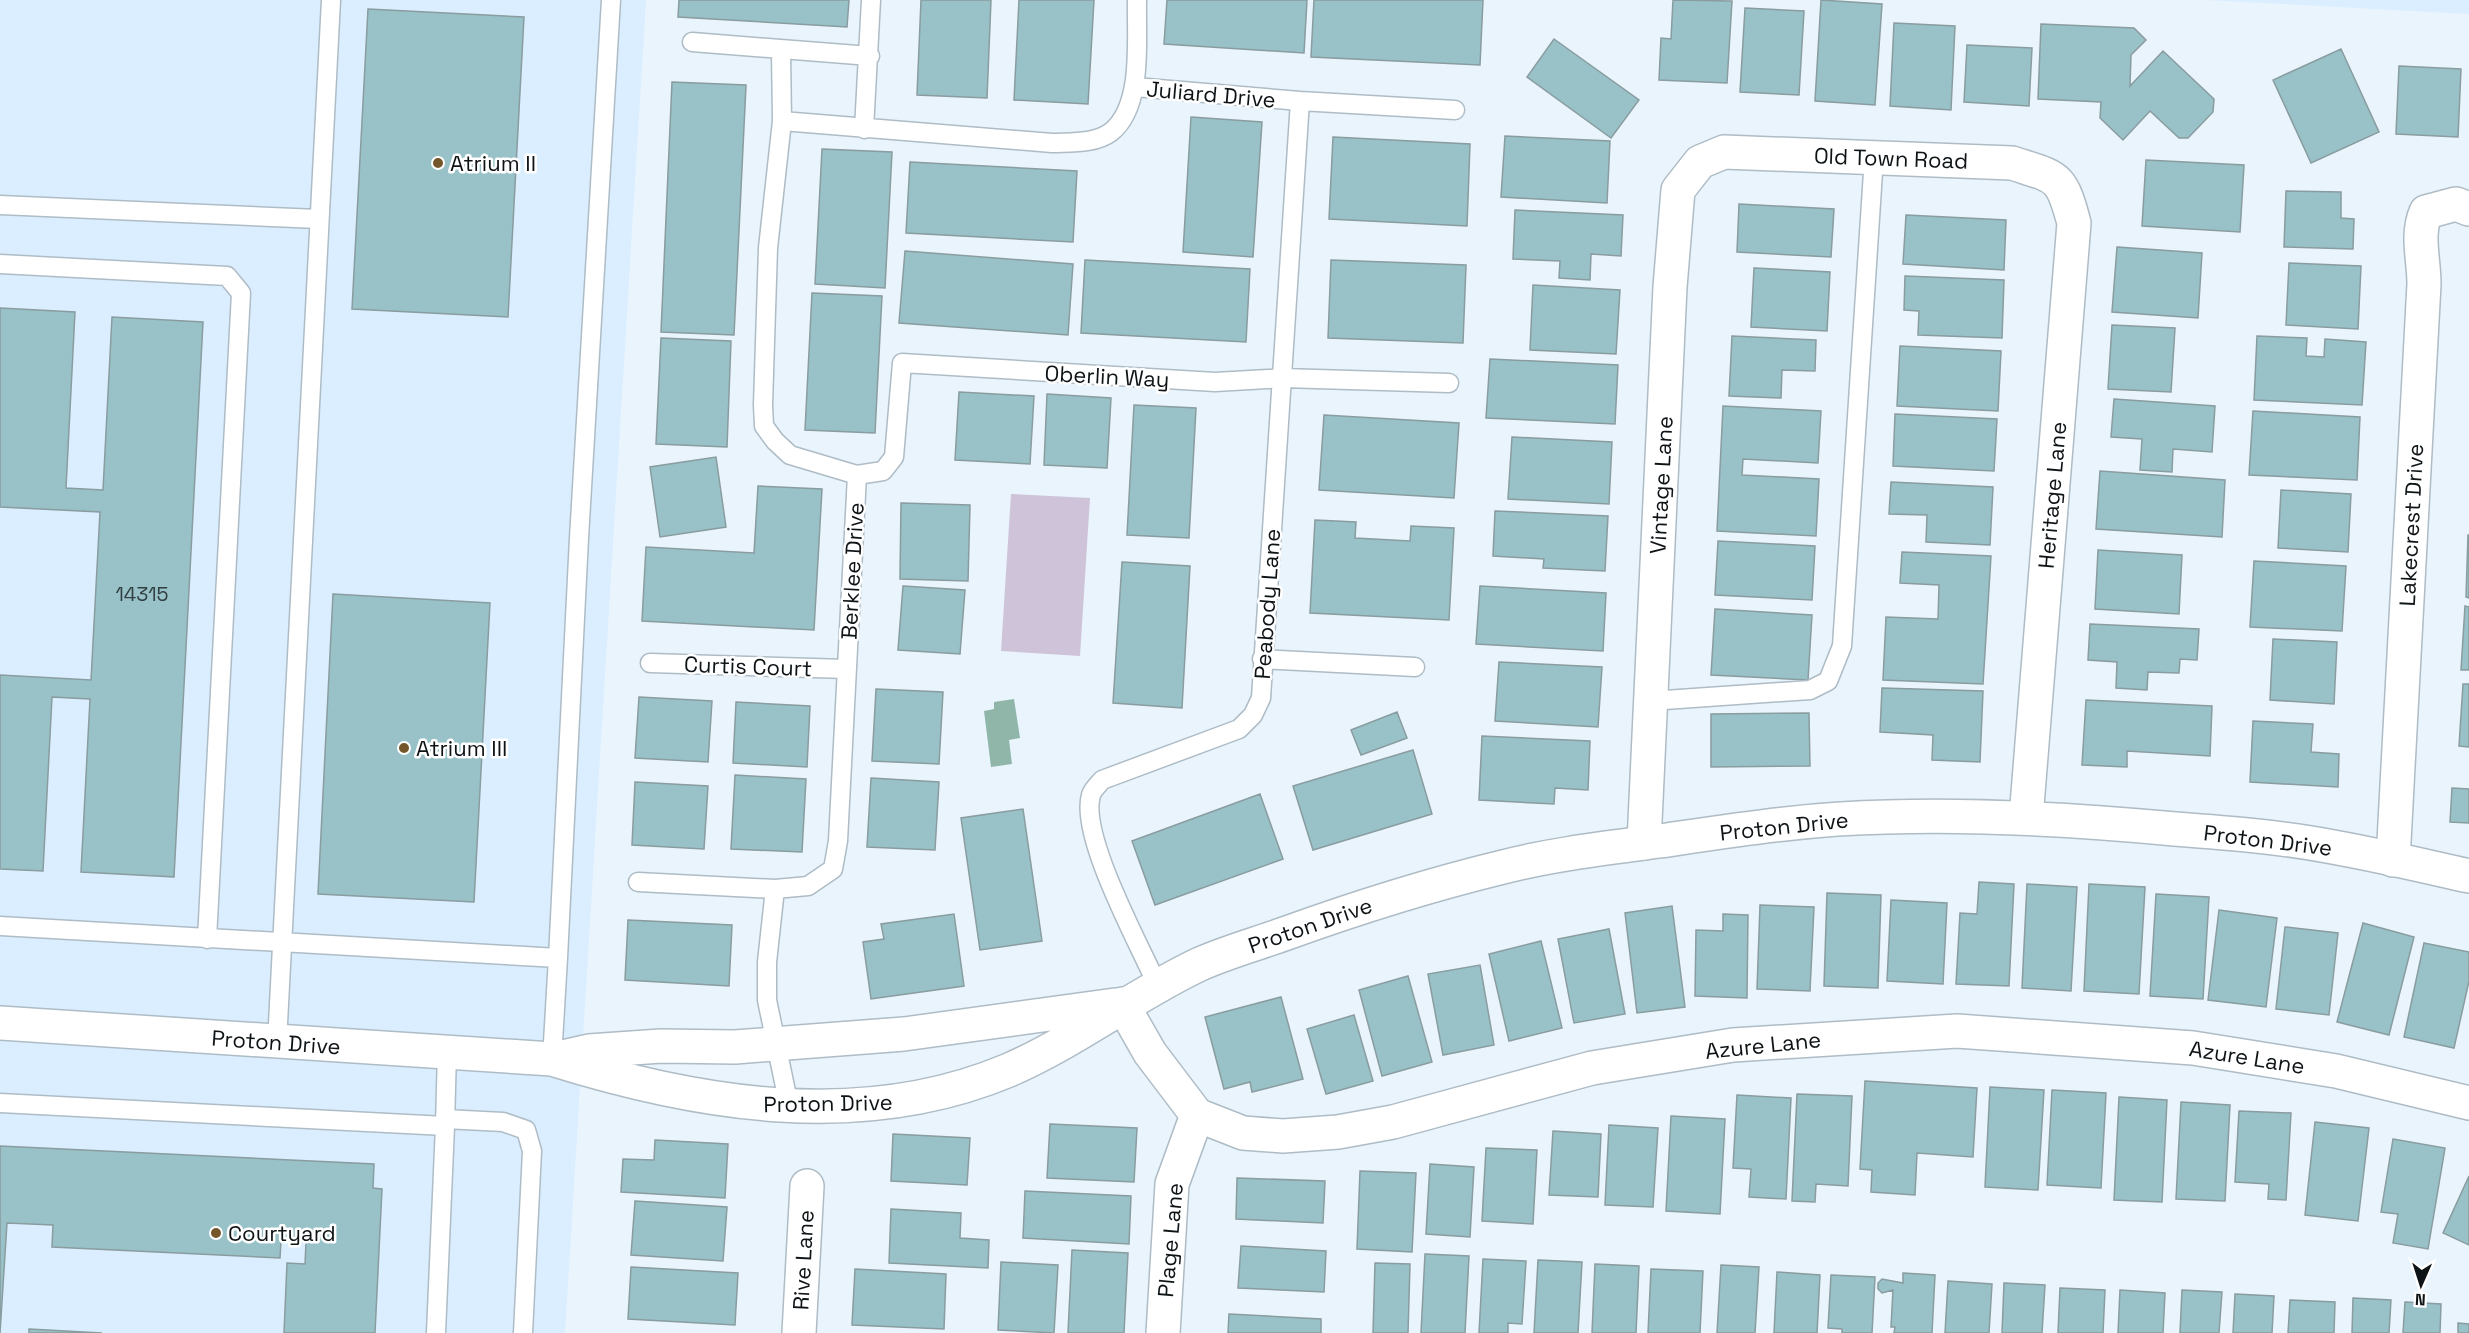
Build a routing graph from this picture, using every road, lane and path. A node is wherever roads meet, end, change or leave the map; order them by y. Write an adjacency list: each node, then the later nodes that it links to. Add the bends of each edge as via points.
1 (331, 0): 18 (lane)
2 (611, 0): 37 (lane)
3 (871, 0): 7 (lane)
4 (1137, 0): 8 (lane)
5 (692, 42): 6 (lane)
6 (781, 51): 7 (lane); 11 (lane, Berklee Drive)
7 (870, 56): 12 (lane)
8 (1135, 87): 9 (lane, Juliard Drive); 12 (lane, Juliard Drive, via 1125,114 1110,132 1088,141 1052,143)
9 (1300, 101): 10 (lane, Juliard Drive); 20 (lane, Peabody Lane)
10 (1455, 110)
11 (782, 121): 12 (lane, Juliard Drive); 22 (lane, Berklee Drive, via 768,248 764,426 790,455)
12 (864, 129)
13 (1724, 152): 14 (street, Old Town Road); 27 (street, Vintage Lane, via 1700,162 1678,190)
14 (1874, 158): 15 (street, Old Town Road, via 2012,163); 27 (lane, via 1842,646 1828,681 1810,690)
15 (2055, 176): 28 (street, Heritage Lane, via 2067,196 2074,223)
16 (0, 205): 18 (lane)
17 (2457, 207): 30 (street, Lakecrest Drive, via 2426,212 2419,235 2424,284)
18 (318, 219): 36 (lane)
19 (0, 264): 35 (lane, via 227,276 240,293)
20 (1283, 378): 21 (lane, Oberlin Way); 22 (lane, Oberlin Way, via 1215,382 902,363 894,457 883,471); 23 (lane, Peabody Lane)
21 (1449, 383)
22 (857, 475): 26 (lane, Berklee Drive)
23 (1262, 659): 25 (lane); 38 (lane, Peabody Lane, via 1261,698 1253,715 1239,729 1102,780 1091,794 1090,819 1096,848)
24 (650, 663): 26 (lane, Curtis Court)
25 (1415, 667)
26 (847, 669): 33 (lane, Berklee Drive, via 838,841 833,869 808,886)
27 (1650, 701): 29 (street, Vintage Lane)
28 (2026, 819): 29 (street, Proton Drive, via 1884,817 1749,828); 30 (street, Proton Drive, via 2258,836)
29 (1644, 843): 38 (street, Proton Drive, via 1507,865 1358,907 1202,963)
30 (2393, 860): 31 (street, Proton Drive)
31 (2469, 876)
32 (638, 882): 33 (lane)
33 (776, 889): 42 (lane, via 767,962 767,1000)
34 (0, 926): 35 (lane)
35 (207, 939): 36 (lane)
36 (282, 944): 37 (lane); 41 (lane)
37 (558, 958): 44 (lane)
38 (1158, 987): 39 (street, Proton Drive)
39 (1122, 1004): 42 (street, Proton Drive, via 904,1034); 47 (street, Proton Drive, via 1106,1018 1044,1053 975,1083 896,1103); 48 (street, Azure Lane, via 1150,1053)
40 (0, 1023): 41 (street, Proton Drive)
41 (277, 1043): 43 (street, Proton Drive)
42 (778, 1044): 44 (street, Proton Drive, via 661,1046 589,1051); 47 (lane)
43 (447, 1051): 44 (street, Proton Drive); 49 (lane)
44 (552, 1059): 47 (street, Proton Drive, via 616,1079 681,1093 747,1104)
45 (2469, 1103): 48 (street, Azure Lane, via 2336,1071 2193,1048 1957,1031 1734,1045 1592,1068 1393,1122 1338,1132 1283,1136 1243,1133)
46 (0, 1104): 49 (lane)
47 (789, 1106)
48 (1197, 1114): 54 (street, Plage Lane, via 1172,1184)
49 (445, 1122): 51 (lane); 52 (lane, via 503,1122 526,1130 532,1151)
50 (807, 1186): 53 (street, Rive Lane)
51 (436, 1333)
52 (523, 1333)
53 (799, 1333)
54 (1163, 1333)

